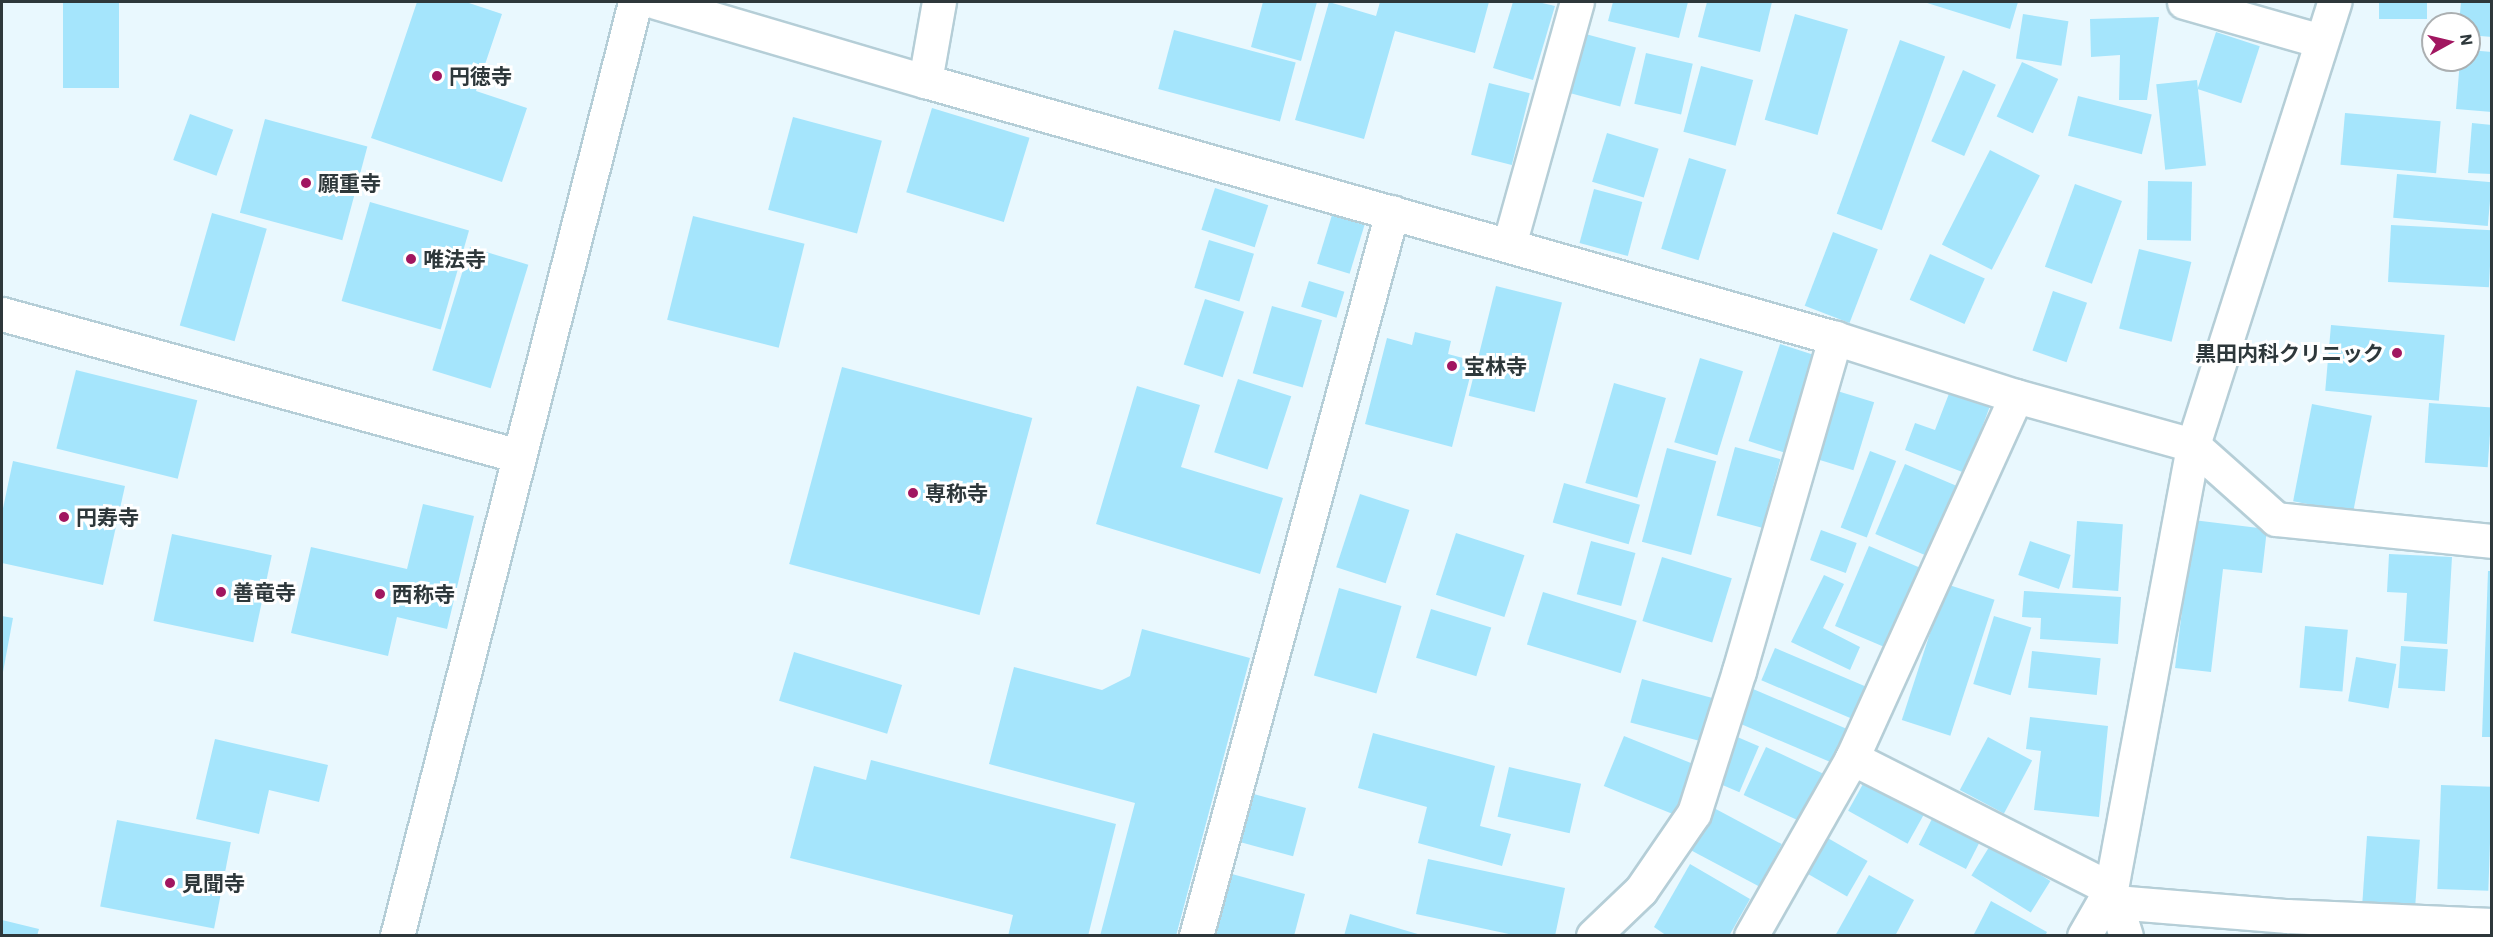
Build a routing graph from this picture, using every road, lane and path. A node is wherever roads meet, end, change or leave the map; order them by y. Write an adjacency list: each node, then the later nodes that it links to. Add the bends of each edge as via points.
1 (635, 2): 15 (street)
2 (656, 2): 8 (street)
3 (939, 2): 8 (street)
4 (1577, 2): 10 (street)
5 (2184, 2): 7 (street)
6 (2334, 2): 7 (street)
7 (2321, 41): 14 (street)
8 (925, 81): 9 (street)
9 (1392, 212): 10 (street); 21 (street)
10 (1509, 245): 12 (street)
11 (2, 314): 15 (street)
12 (1834, 338): 13 (street); 22 (street, via 1740,671 1694,813 1641,890)
13 (2016, 396): 14 (street); 17 (street)
14 (2193, 445): 16 (street, via 2276,519); 18 (street)
15 (519, 456): 20 (street)
16 (2492, 541)
17 (1852, 758): 18 (street); 23 (street)
18 (2113, 895): 19 (street, via 2287,916); 24 (street); 25 (street)
19 (2492, 925)
20 (397, 936)
21 (1196, 936)
22 (1593, 936)
23 (1751, 936)
24 (2084, 936)
25 (2126, 936)

